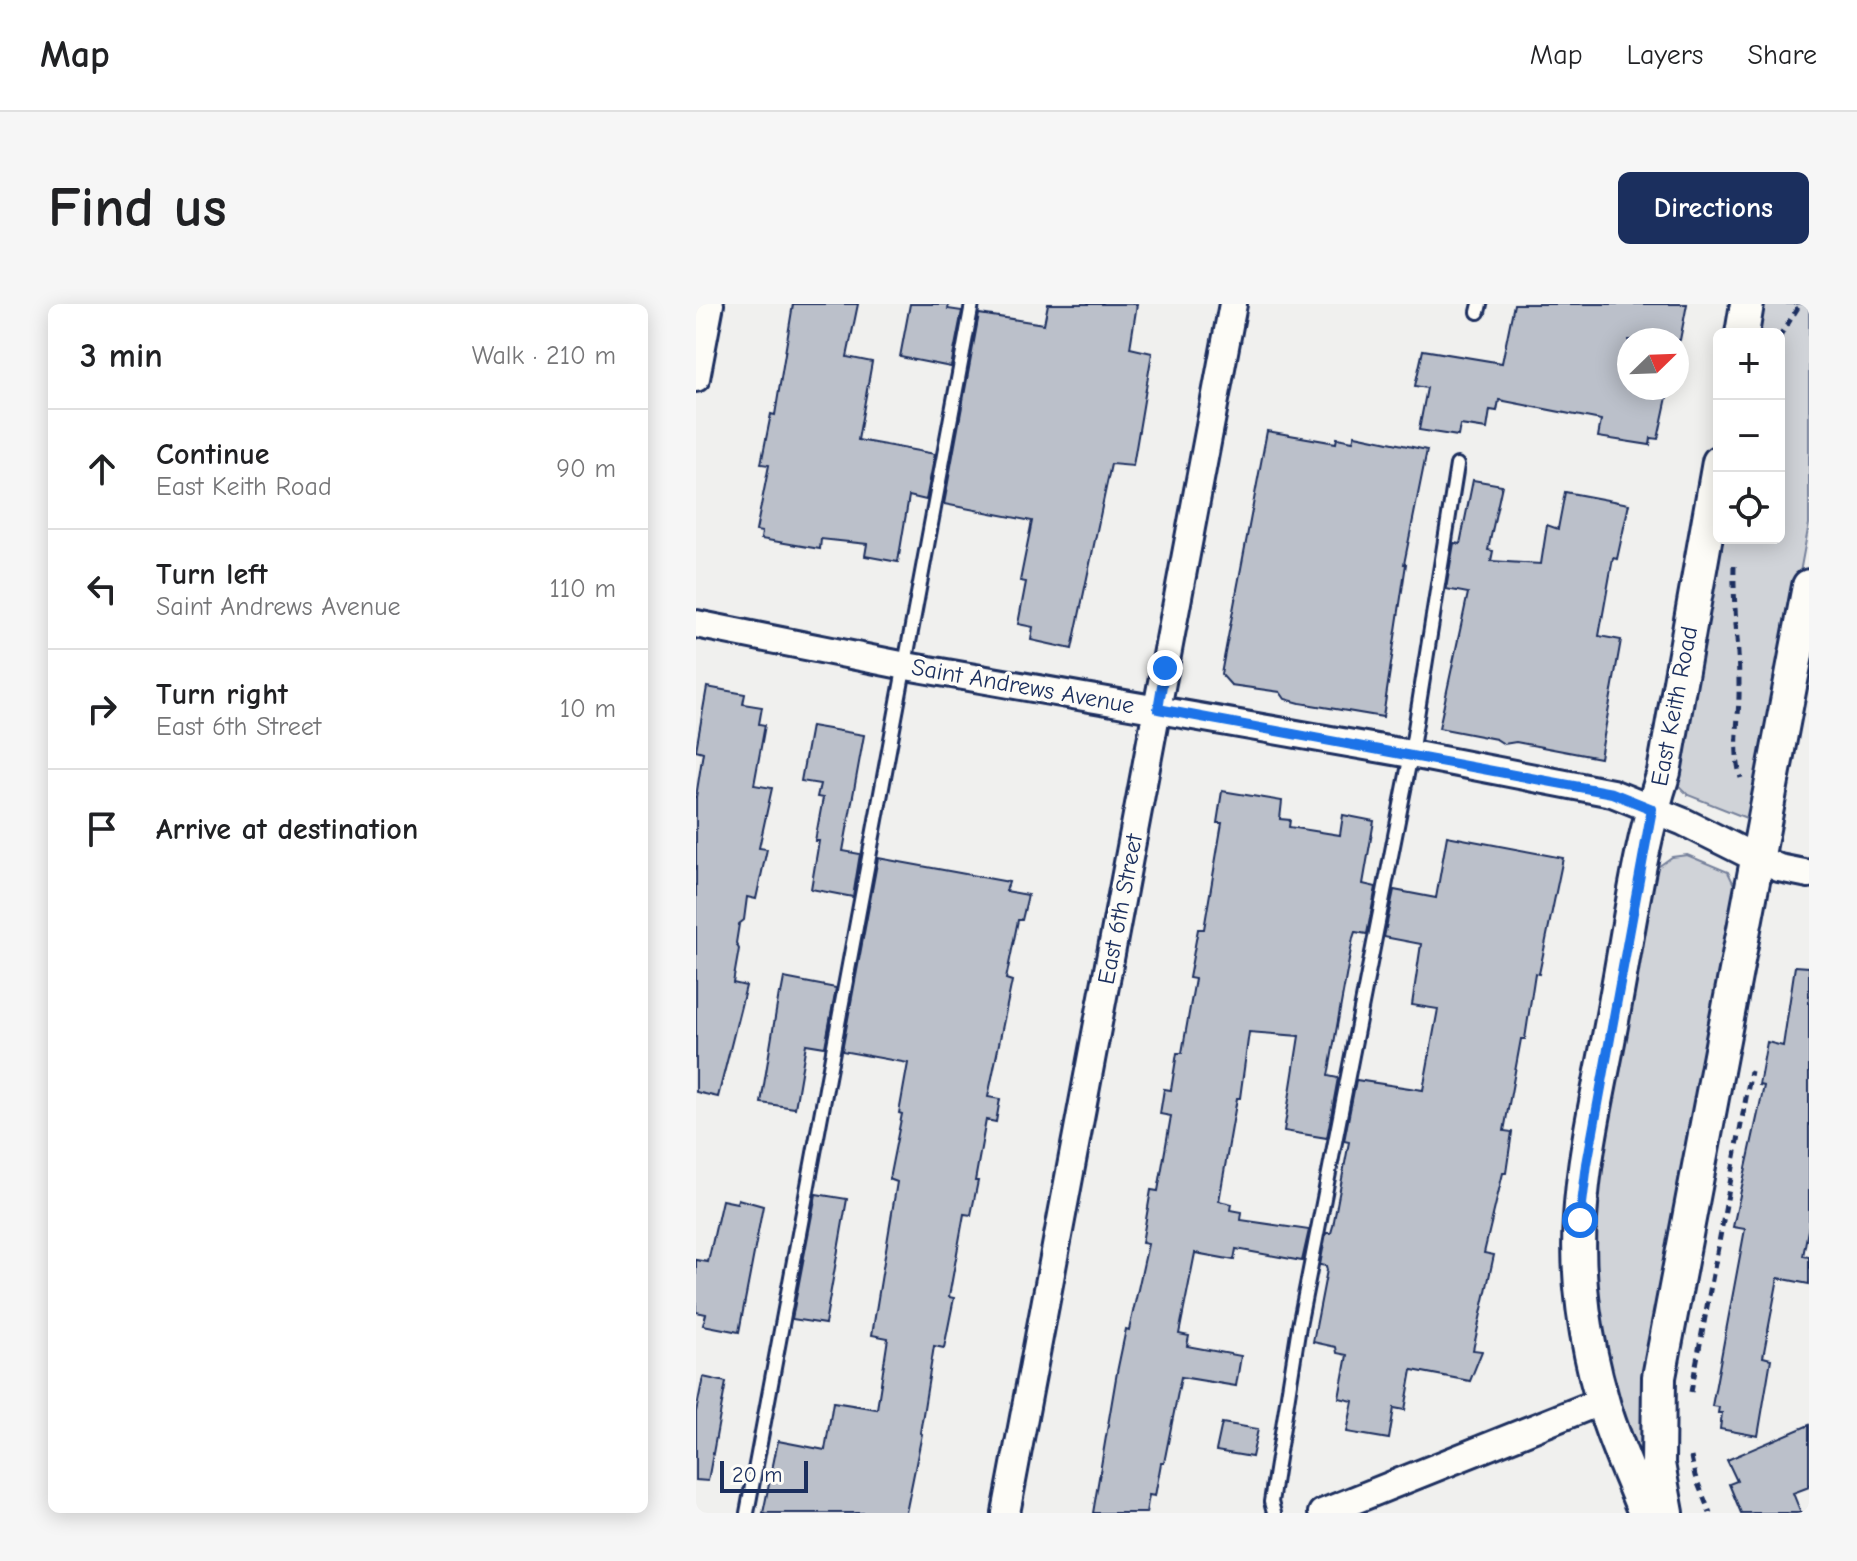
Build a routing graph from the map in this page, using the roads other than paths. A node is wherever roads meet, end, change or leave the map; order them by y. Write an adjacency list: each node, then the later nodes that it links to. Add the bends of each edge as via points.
1 (710, 304): 6 (street)
2 (972, 304): 11 (lane)
3 (1233, 304): 12 (street, East 6th Street)
4 (1747, 304): 5 (street)
5 (1743, 328)
6 (696, 378)
7 (1457, 465): 13 (lane)
8 (1717, 472): 14 (street, East Keith Road, via 1664,772)
9 (1809, 586): 15 (street)
10 (696, 624): 11 (street, Saint Andrews Avenue)
11 (906, 666): 12 (street, Saint Andrews Avenue); 19 (lane)
12 (1158, 709): 13 (street, Saint Andrews Avenue); 20 (street, East 6th Street)
13 (1411, 754): 14 (street, Saint Andrews Avenue, via 1612,793); 21 (lane, via 1299,1326 1271,1502)
14 (1652, 809): 15 (street, Saint Andrews Avenue); 17 (street, East Keith Road, via 1580,1220 1581,1276)
15 (1758, 859): 16 (street, Saint Andrews Avenue); 24 (street, via 1659,1377 1658,1464)
16 (1809, 874)
17 (1602, 1401): 18 (street); 23 (street, East Keith Road)
18 (1354, 1507): 22 (street)
19 (747, 1513)
20 (1006, 1513)
21 (1274, 1513)
22 (1322, 1513)
23 (1645, 1513)
24 (1667, 1513)

